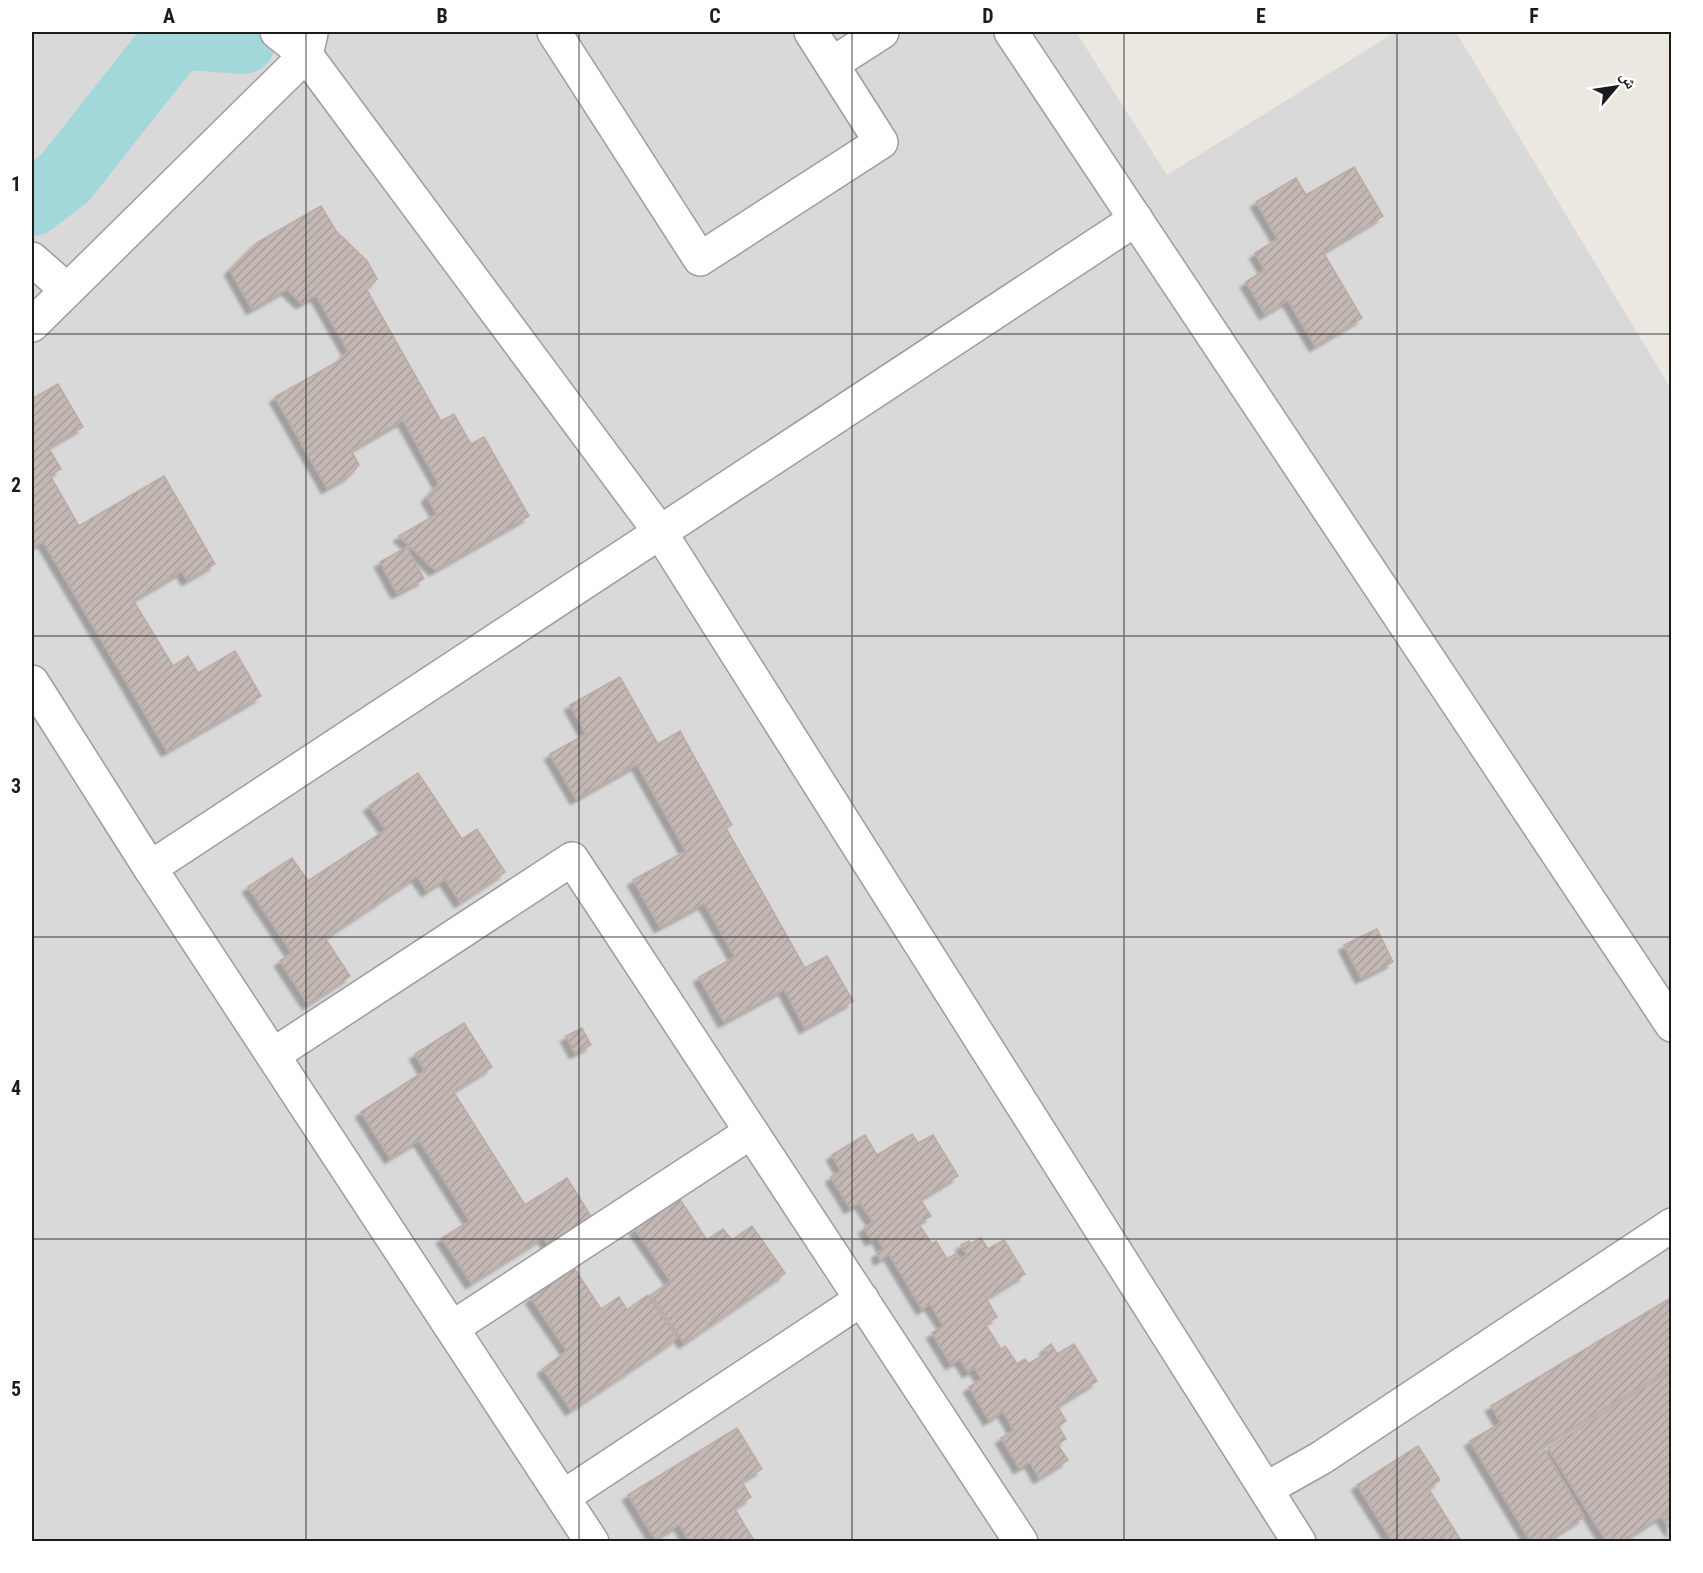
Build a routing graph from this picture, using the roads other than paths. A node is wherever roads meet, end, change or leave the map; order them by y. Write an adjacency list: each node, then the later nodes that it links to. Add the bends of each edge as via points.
1 (277, 32): 6 (street)
2 (554, 32): 7 (street, via 700,259 881,142)
3 (811, 32): 7 (street)
4 (882, 32): 7 (street)
5 (1011, 32): 8 (street)
6 (309, 44): 10 (street); 12 (street)
7 (832, 64)
8 (1136, 219): 12 (street); 15 (street)
9 (32, 258): 10 (street)
10 (67, 290): 11 (street)
11 (32, 324)
12 (660, 532): 14 (street); 21 (street)
13 (32, 682): 14 (street)
14 (150, 868): 16 (street)
15 (1671, 1025)
16 (273, 1055): 17 (street, via 572,859); 20 (street)
17 (752, 1132): 19 (street); 20 (street)
18 (1671, 1225): 21 (street, via 1321,1458)
19 (862, 1299): 22 (street); 24 (street)
20 (452, 1328): 22 (street)
21 (1266, 1489): 25 (street)
22 (562, 1497): 23 (street)
23 (592, 1542)
24 (1021, 1542)
25 (1299, 1542)

